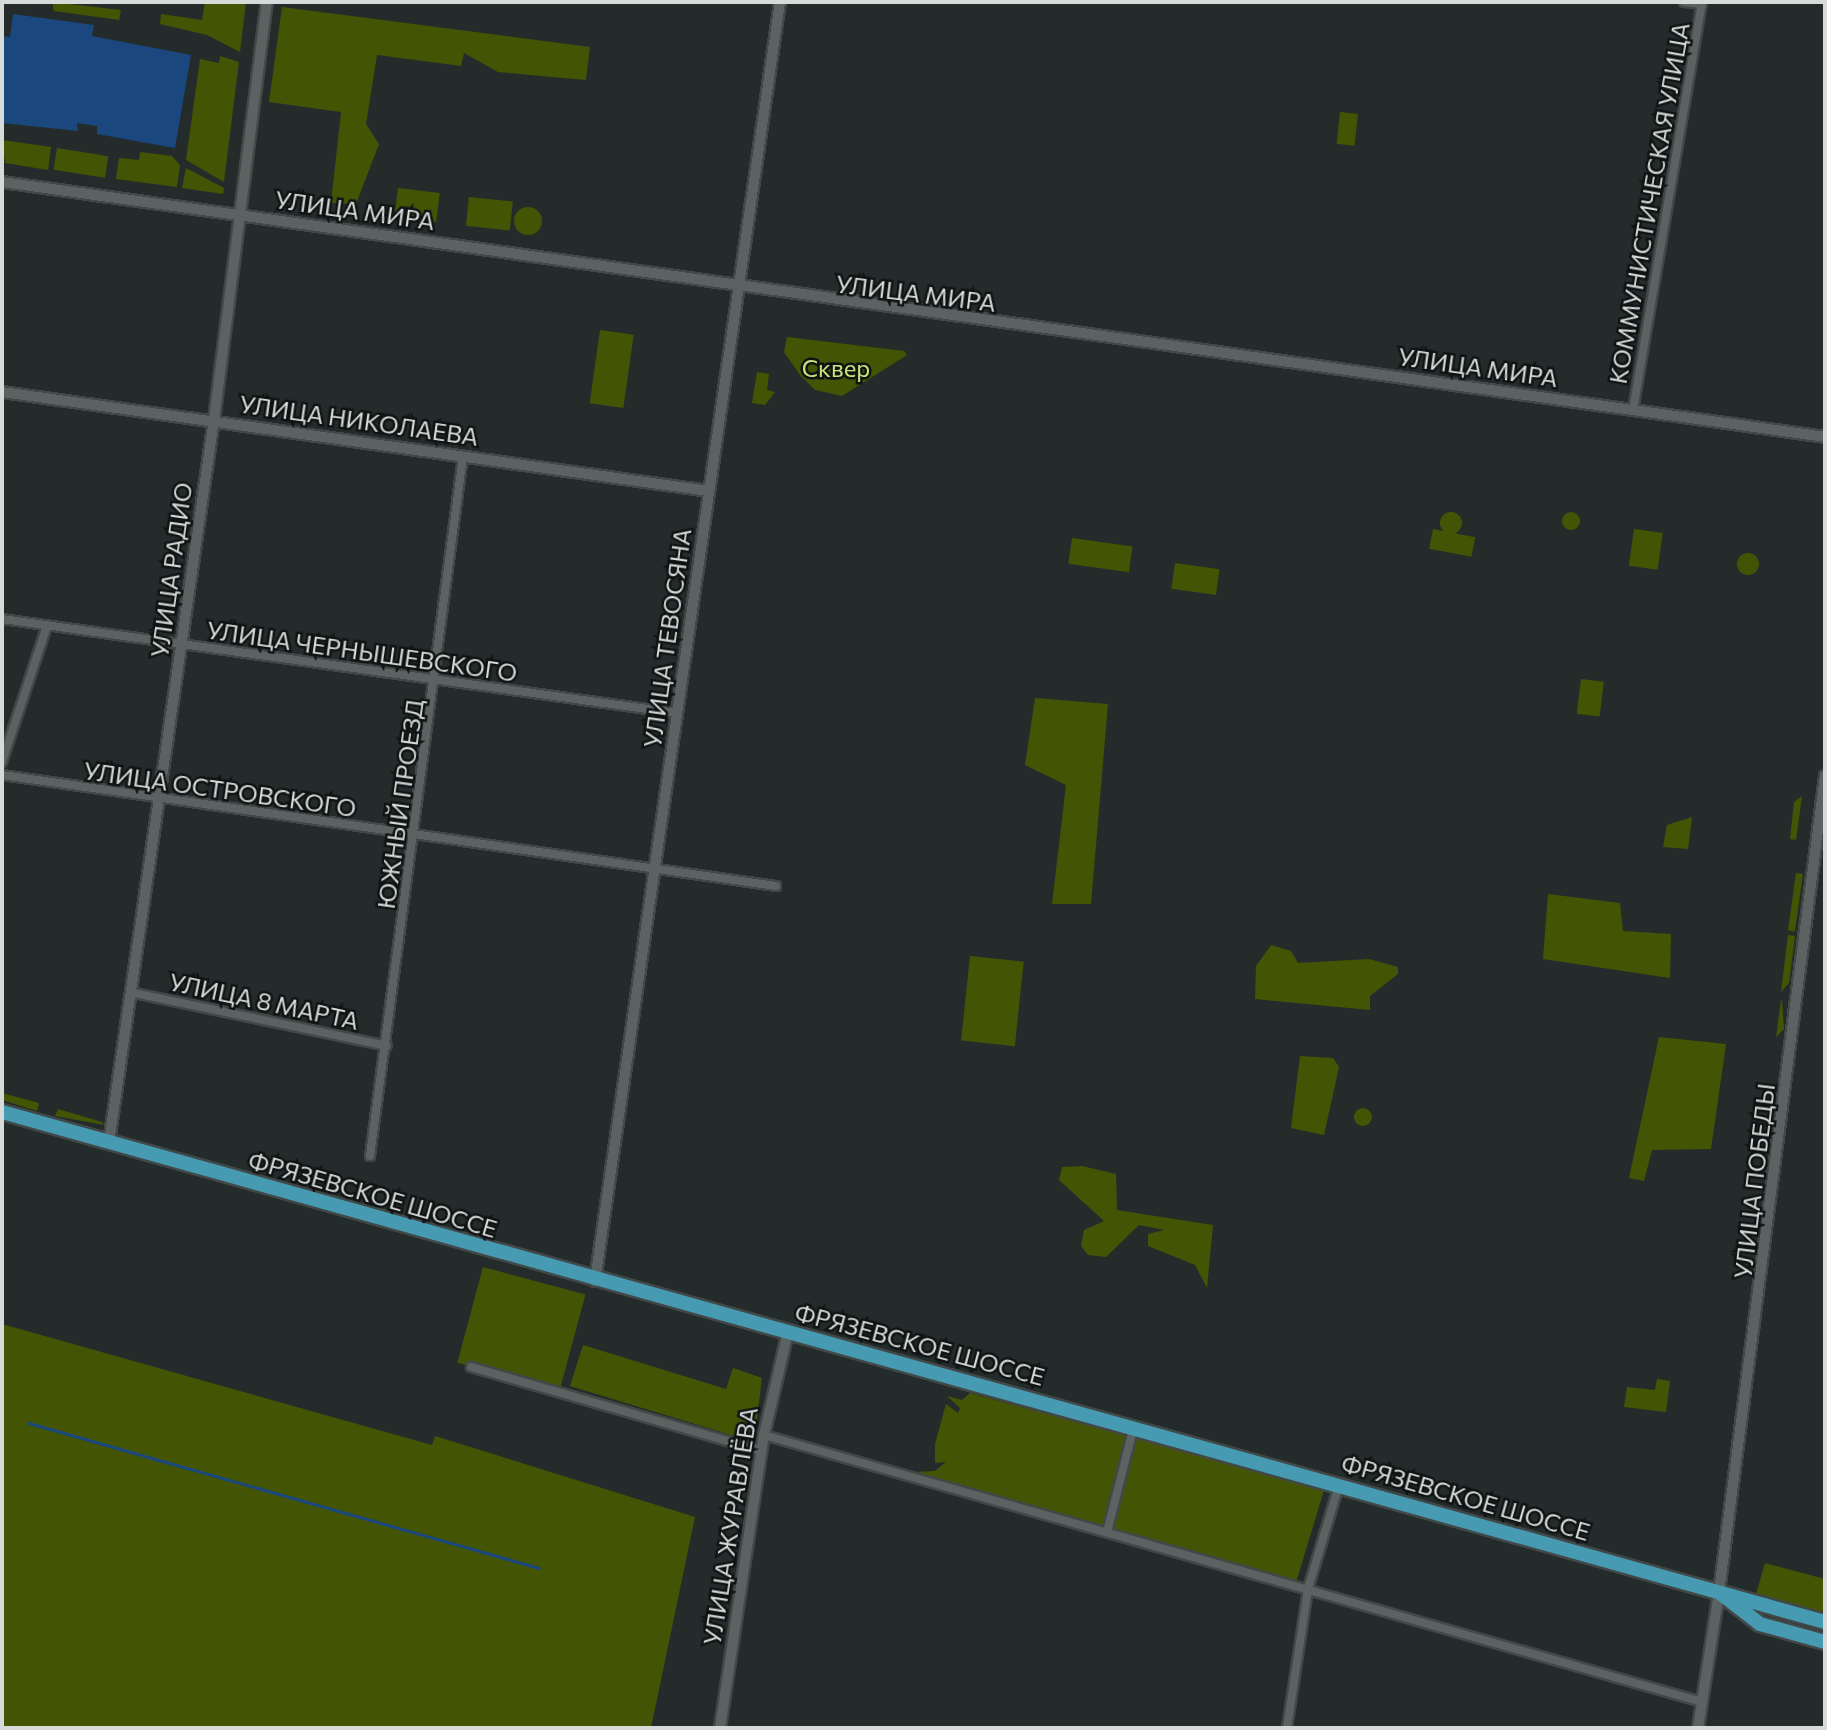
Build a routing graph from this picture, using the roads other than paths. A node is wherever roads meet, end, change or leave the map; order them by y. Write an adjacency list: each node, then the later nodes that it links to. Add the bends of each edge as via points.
1 (267, 2): 6 (main road, УЛИЦА РАДИО)
2 (780, 2): 7 (main road, УЛИЦА ТЕВОСЯНА)
3 (1684, 2): 4 (street)
4 (1702, 3): 9 (street, КОММУНИСТИЧЕСКАЯ УЛИЦА)
5 (2, 182): 6 (main road, УЛИЦА МИРА)
6 (242, 215): 7 (main road, УЛИЦА МИРА); 10 (main road, УЛИЦА РАДИО)
7 (740, 289): 9 (main road, УЛИЦА МИРА); 13 (main road, УЛИЦА ТЕВОСЯНА)
8 (2, 392): 10 (main road, УЛИЦА НИКОЛАЕВА)
9 (1633, 410): 11 (main road, УЛИЦА МИРА)
10 (214, 420): 12 (main road, УЛИЦА НИКОЛАЕВА); 16 (main road, УЛИЦА РАДИО)
11 (1825, 437)
12 (463, 456): 13 (main road, УЛИЦА НИКОЛАЕВА); 17 (street, ЮЖНЫЙ ПРОЕЗД)
13 (709, 491): 18 (main road, УЛИЦА ТЕВОСЯНА)
14 (2, 620): 15 (street, УЛИЦА ЧЕРНЫШЕВСКОГО)
15 (47, 626): 16 (street, УЛИЦА ЧЕРНЫШЕВСКОГО); 19 (street)
16 (181, 645): 17 (street, УЛИЦА ЧЕРНЫШЕВСКОГО); 22 (main road, УЛИЦА РАДИО)
17 (437, 681): 18 (street, УЛИЦА ЧЕРНЫШЕВСКОГО); 23 (street, ЮЖНЫЙ ПРОЕЗД)
18 (676, 713): 24 (main road, УЛИЦА ТЕВОСЯНА)
19 (2, 762)
20 (2, 775): 22 (street, УЛИЦА ОСТРОВСКОГО)
21 (1825, 775): 40 (main road, УЛИЦА ПОБЕДЫ)
22 (159, 798): 23 (street, УЛИЦА ОСТРОВСКОГО); 26 (main road, УЛИЦА РАДИО)
23 (415, 837): 24 (street, УЛИЦА ОСТРОВСКОГО, via 641,870); 27 (street, ЮЖНЫЙ ПРОЕЗД)
24 (657, 866): 25 (street); 31 (main road, УЛИЦА ТЕВОСЯНА)
25 (776, 886)
26 (134, 993): 27 (street, УЛИЦА 8 МАРТА); 29 (main road, УЛИЦА РАДИО)
27 (387, 1046): 30 (street, ЮЖНЫЙ ПРОЕЗД)
28 (2, 1112): 29 (highway, ФРЯЗЕВСКОЕ ШОССЕ)
29 (109, 1142): 31 (highway, ФРЯЗЕВСКОЕ ШОССЕ)
30 (370, 1157)
31 (595, 1280): 32 (highway, ФРЯЗЕВСКОЕ ШОССЕ)
32 (788, 1332): 34 (highway, ФРЯЗЕВСКОЕ ШОССЕ); 35 (street, УЛИЦА ЖУРАВЛЁВА)
33 (471, 1367): 36 (street)
34 (1134, 1426): 37 (highway, ФРЯЗЕВСКОЕ ШОССЕ); 38 (street)
35 (765, 1435): 36 (street, УЛИЦА ЖУРАВЛЁВА); 38 (street)
36 (762, 1451): 44 (street, УЛИЦА ЖУРАВЛЁВА)
37 (1339, 1483): 39 (street); 40 (highway, ФРЯЗЕВСКОЕ ШОССЕ)
38 (1107, 1532): 39 (street)
39 (1308, 1589): 43 (street); 45 (street)
40 (1719, 1592): 41 (highway, ФРЯЗЕВСКОЕ ШОССЕ); 42 (highway, via 1760,1624); 43 (street)
41 (1825, 1622)
42 (1825, 1642)
43 (1702, 1702): 46 (street)
44 (720, 1728)
45 (1287, 1728)
46 (1698, 1728)

